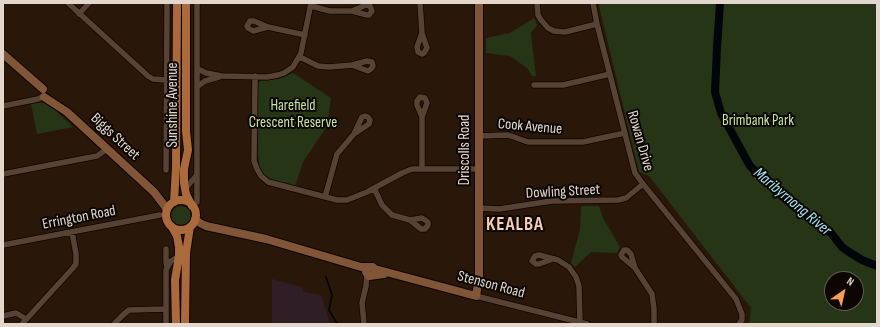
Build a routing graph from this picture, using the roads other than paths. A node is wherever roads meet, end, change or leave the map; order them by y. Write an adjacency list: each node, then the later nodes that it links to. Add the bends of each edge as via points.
1 (68, 3): 13 (street)
2 (89, 3): 13 (street)
3 (167, 3): 25 (street)
4 (177, 3): 36 (main road, Sunshine Avenue)
5 (186, 3): 44 (main road, Sunshine Avenue, via 188,150 184,174)
6 (197, 3): 21 (street)
7 (420, 3): 16 (street)
8 (479, 3): 33 (street, Driscolls Road)
9 (537, 3): 14 (street, via 541,20 554,31 565,32)
10 (594, 3): 14 (street, Rowan Drive)
11 (311, 5): 12 (street, via 330,11); 17 (street)
12 (352, 11)
13 (79, 14): 25 (street, via 148,76)
14 (596, 24): 22 (street, Rowan Drive)
15 (268, 27): 17 (street)
16 (422, 33)
17 (305, 35): 19 (street)
18 (3, 54): 28 (street, Biggs Street, via 34,82)
19 (300, 57): 20 (street, via 318,66); 24 (street, via 284,73)
20 (352, 65)
21 (198, 69): 23 (street); 27 (street)
22 (610, 74): 26 (street, via 563,85); 31 (street, Rowan Drive)
23 (222, 76): 24 (street); 27 (street, Sunshine Avenue)
24 (255, 76): 45 (street, via 254,161 261,176 268,182)
25 (166, 80): 35 (street)
26 (534, 85)
27 (198, 86): 41 (street)
28 (41, 95): 29 (street); 34 (street, Biggs Street, via 56,103)
29 (3, 106)
30 (422, 117): 37 (street)
31 (625, 133): 33 (street, Cook Avenue, via 583,142 528,142 508,135); 42 (street, Rowan Drive, via 635,173)
32 (354, 134): 45 (street, via 337,154)
33 (479, 136): 38 (street, Driscolls Road)
34 (107, 149): 40 (street, via 98,156); 47 (street, Biggs Street)
35 (167, 154): 36 (street); 39 (street)
36 (176, 167): 47 (main road, Sunshine Avenue)
37 (422, 168): 38 (street); 43 (street, via 402,172)
38 (479, 169): 48 (street, Driscolls Road)
39 (166, 170)
40 (3, 174)
41 (196, 176): 44 (street); 46 (street)
42 (643, 184): 48 (street, Dowling Street, via 626,198 618,200 552,201 499,209); 73 (street, Rowan Drive, via 736,299 742,314)
43 (374, 188): 45 (street, via 347,200); 50 (street, via 386,210 392,215)
44 (185, 189): 46 (main road, Sunshine Avenue)
45 (325, 197)
46 (194, 204): 47 (main road, via 184,201); 51 (main road, via 196,214)
47 (171, 205): 52 (main road, via 166,215)
48 (479, 208): 61 (street, Driscolls Road, via 479,284)
49 (160, 215): 53 (street, Errington Road)
50 (410, 220)
51 (192, 224): 52 (main road, via 183,230); 60 (street, Stenson Road, via 200,223 266,239 354,264); 69 (main road, via 186,253)
52 (172, 227): 56 (main road, via 178,239)
53 (72, 232): 54 (street, Errington Road); 64 (street, via 76,264)
54 (3, 245)
55 (166, 249): 58 (street)
56 (179, 256): 58 (street); 68 (main road, via 175,277)
57 (553, 259): 65 (street, via 569,267 579,282)
58 (167, 267): 62 (street)
59 (635, 268): 72 (street, via 652,294)
60 (370, 272): 61 (street, Stenson Road, via 389,273); 70 (street, via 362,303)
61 (476, 296): 65 (street, Stenson Road)
62 (166, 309): 66 (street, via 130,310); 67 (street)
63 (3, 316): 64 (street, via 16,314)
64 (24, 322)
65 (580, 323): 71 (street, Stenson Road)
66 (114, 324)
67 (166, 324)
68 (176, 324)
69 (185, 324)
70 (364, 324)
71 (587, 324)
72 (654, 324)
73 (739, 324)

